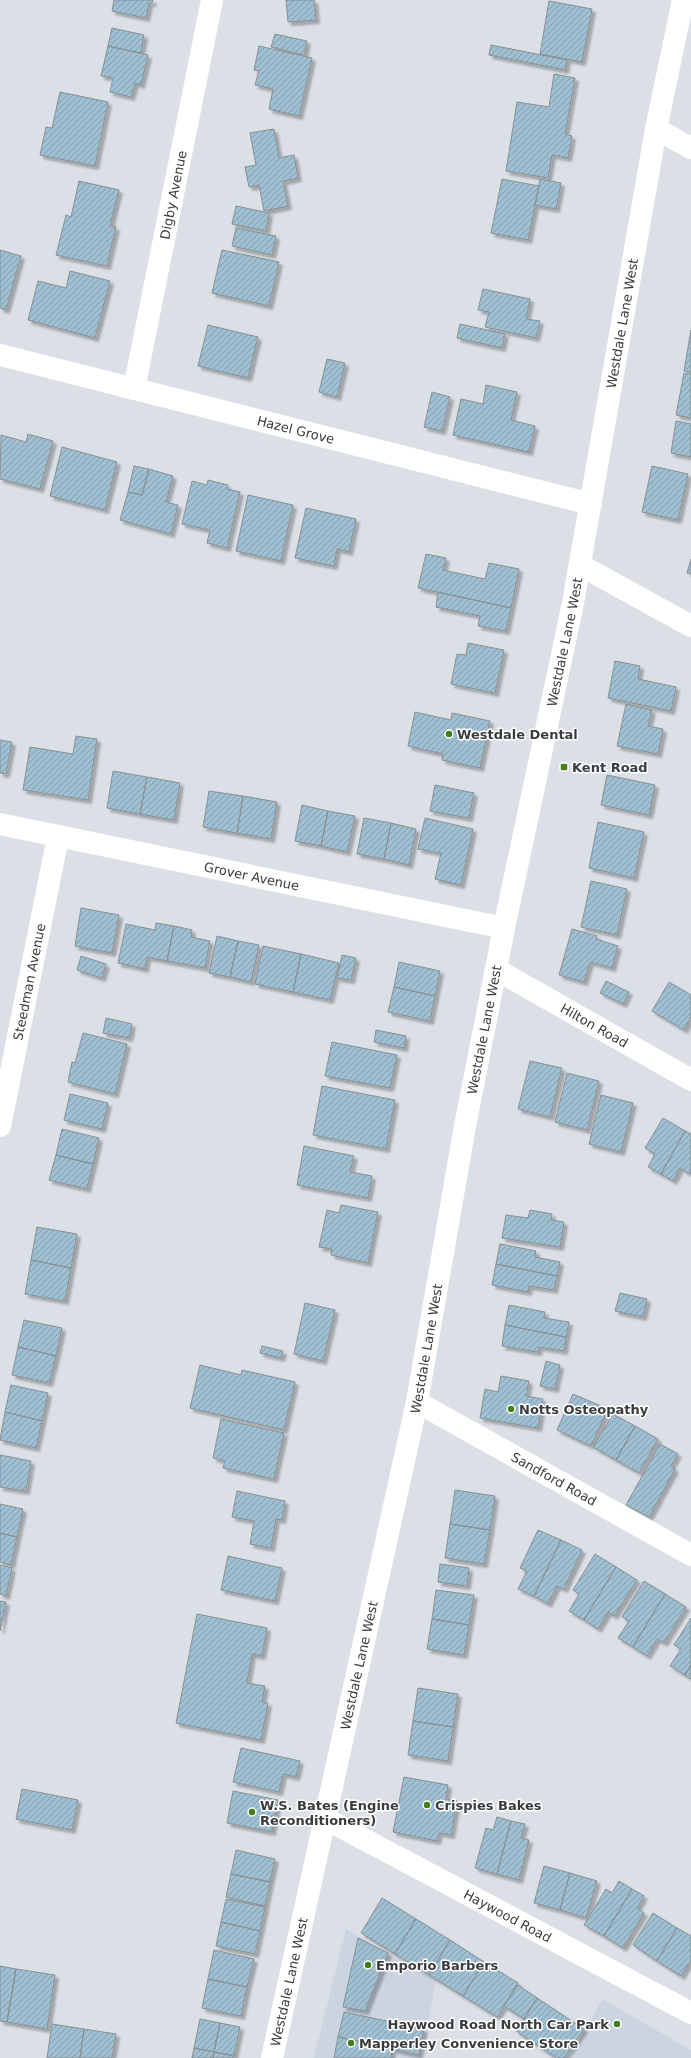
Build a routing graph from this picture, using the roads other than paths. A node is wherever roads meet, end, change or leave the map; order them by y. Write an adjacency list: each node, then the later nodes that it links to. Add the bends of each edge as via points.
1 (212, 0): 6 (street, Digby Avenue)
2 (683, 0): 3 (street, Westdale Lane West)
3 (656, 129): 4 (street); 7 (street, Westdale Lane West)
4 (691, 148)
5 (0, 355): 6 (street, Hazel Grove)
6 (134, 389): 7 (street, Hazel Grove)
7 (591, 504): 8 (street, Westdale Lane West)
8 (580, 565): 9 (street); 12 (street, Westdale Lane West)
9 (691, 626)
10 (0, 824): 11 (street, Grover Avenue)
11 (58, 837): 12 (street, Grover Avenue); 15 (street, Steedman Avenue)
12 (504, 928): 13 (street, Westdale Lane West)
13 (497, 970): 14 (street, Hilton Road); 16 (street, Westdale Lane West, via 465,1126)
14 (691, 1080)
15 (0, 1126)
16 (417, 1402): 17 (street, Sandford Road); 18 (street, Westdale Lane West)
17 (691, 1555)
18 (324, 1818): 19 (street, Haywood Road); 20 (street, Westdale Lane West)
19 (691, 2013)
20 (272, 2058)

